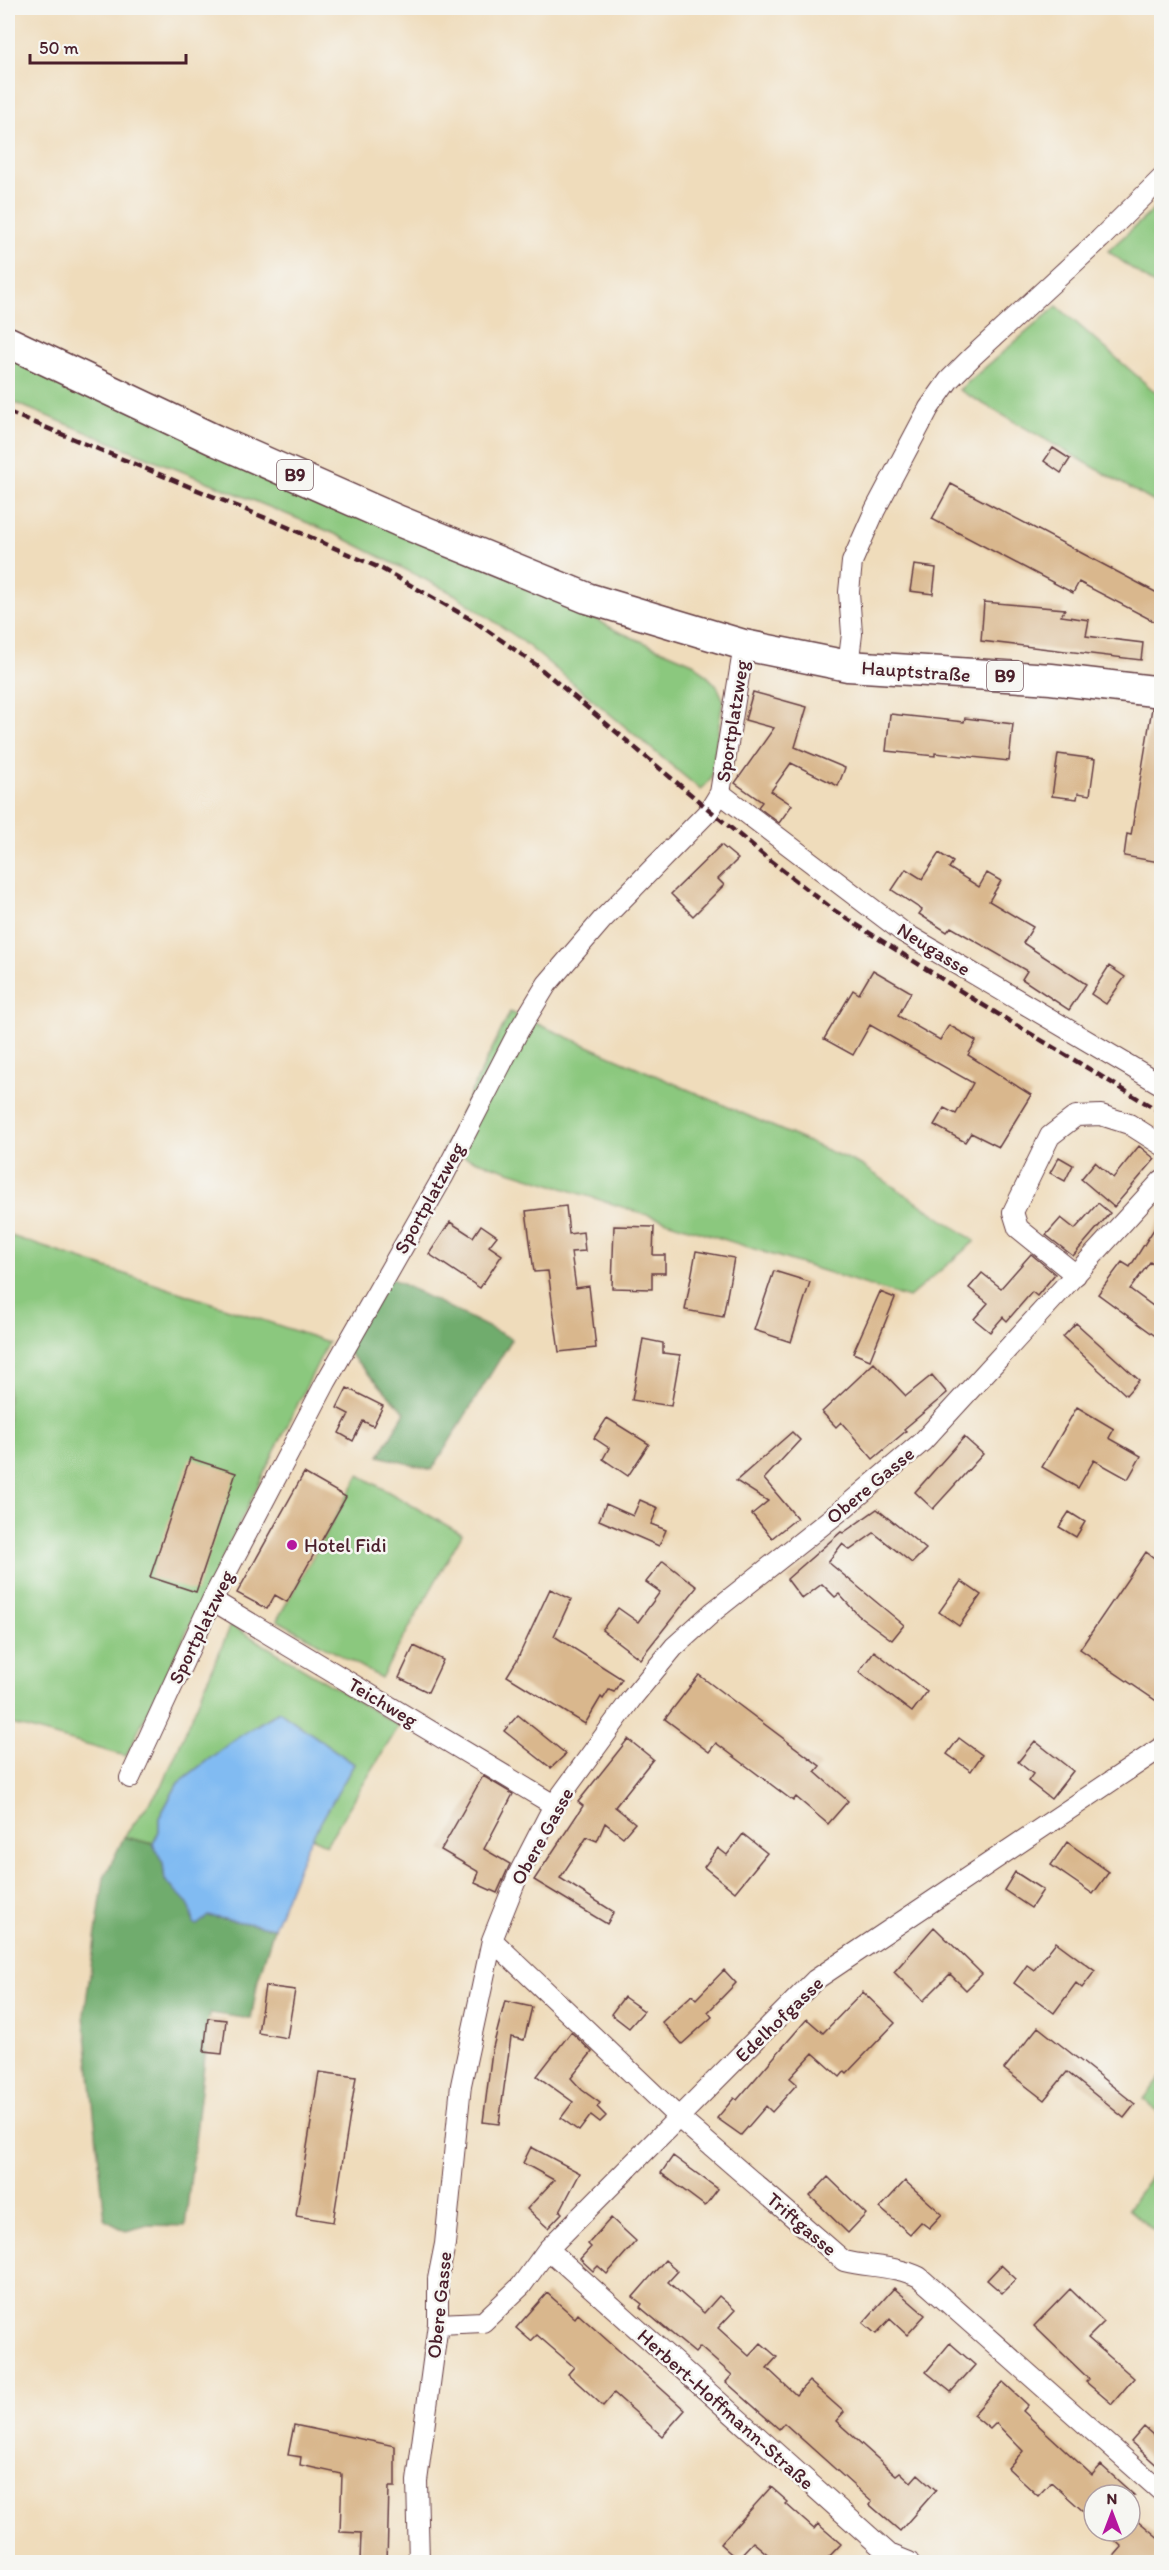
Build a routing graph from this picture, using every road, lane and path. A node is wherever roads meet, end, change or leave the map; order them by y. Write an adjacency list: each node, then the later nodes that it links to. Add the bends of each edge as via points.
1 (1161, 178): 4 (street, via 949,380 930,408 852,561)
2 (8, 342): 3 (main road, B9, via 217,441 432,535 587,598)
3 (744, 645): 4 (main road, Hauptstraße / B9); 6 (street, Sportplatzweg)
4 (848, 666): 5 (main road, Hauptstraße / B9, via 1051,679)
5 (1161, 692)
6 (720, 793): 7 (street, Neugasse, via 903,932); 11 (street, Sportplatzweg, via 709,810 602,920 547,984 326,1382)
7 (1161, 1085)
8 (1161, 1144): 10 (street, via 1129,1124 1101,1115 1076,1116 1050,1136 1013,1212 1018,1228)
9 (1161, 1180): 10 (street, Obere Gasse)
10 (1076, 1275): 14 (street, Obere Gasse, via 923,1440 674,1647)
11 (212, 1600): 13 (street, Sportplatzweg); 14 (street, Teichweg)
12 (1161, 1747): 16 (street, Edelhofgasse, via 815,1980)
13 (130, 1778)
14 (554, 1805): 15 (street, Obere Gasse, via 518,1875)
15 (492, 1940): 16 (street, Triftgasse); 18 (street, Obere Gasse, via 461,2085 438,2279)
16 (679, 2118): 17 (street, Edelhofgasse); 19 (street, Triftgasse, via 844,2261 902,2269 919,2277)
17 (548, 2249): 18 (street, Edelhofgasse, via 521,2286 483,2322); 21 (street, Herbert-Hoffmann-Straße, via 889,2554)
18 (438, 2324): 20 (street, Obere Gasse, via 417,2481)
19 (1161, 2492)
20 (419, 2562)
21 (909, 2562)

